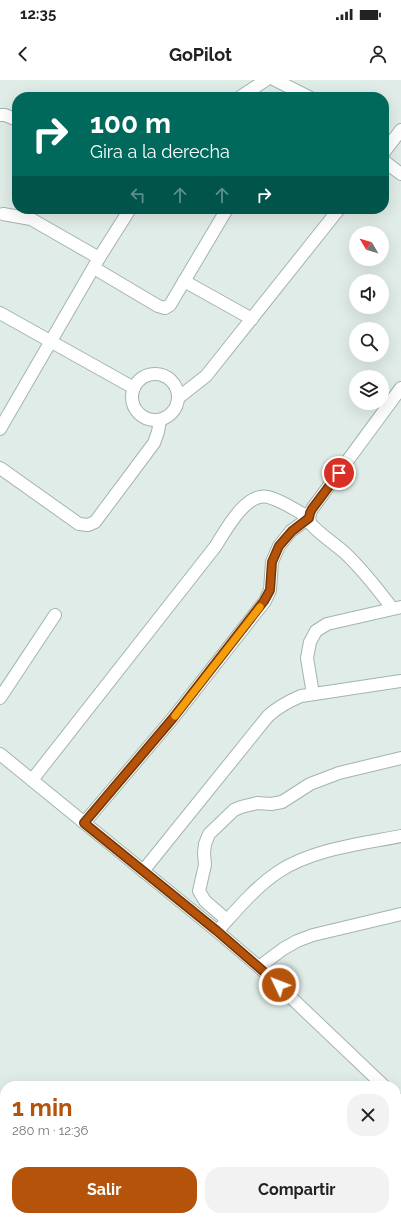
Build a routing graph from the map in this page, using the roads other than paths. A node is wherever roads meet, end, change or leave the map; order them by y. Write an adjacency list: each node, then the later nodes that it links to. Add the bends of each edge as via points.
1 (266, 80): 3 (street)
2 (275, 80): 4 (street)
3 (248, 92)
4 (299, 92)
5 (0, 115): 6 (street)
6 (12, 118)
7 (389, 165): 8 (street)
8 (401, 174)
9 (3, 214): 13 (street, via 31,219)
10 (127, 214): 13 (street)
11 (224, 214): 14 (street)
12 (335, 214): 16 (street)
13 (96, 263): 14 (street, via 158,306 165,308 170,305); 17 (street)
14 (184, 281): 16 (street)
15 (0, 313): 17 (street)
16 (252, 319): 20 (street, via 206,376)
17 (51, 341): 18 (street); 22 (street)
18 (134, 388): 20 (street, via 142,379 154,374 160,375 171,381); 21 (street, via 132,400 137,412 148,419)
19 (401, 388): 24 (street, via 312,509)
20 (178, 398): 21 (street, via 173,412)
21 (160, 420): 23 (street, via 154,443 95,522 88,525 79,524)
22 (0, 429)
23 (0, 468)
24 (309, 518): 25 (street, via 312,526 358,566); 32 (street, via 267,497 256,498 246,504); 33 (street, via 292,531 279,546 272,562 270,590 264,601 173,718)
25 (396, 608): 28 (street, via 327,624 316,631 310,642 307,658)
26 (55, 615): 29 (street)
27 (401, 680): 28 (street)
28 (313, 694): 35 (street, via 291,700 268,716)
29 (0, 698)
30 (0, 754): 32 (street)
31 (401, 758): 37 (street, via 339,773 310,784 288,799 277,803 249,804 234,810 209,834 205,844 205,865 199,891 205,901)
32 (32, 780): 33 (street)
33 (84, 823): 35 (street)
34 (401, 836): 37 (street, via 306,857 291,864 262,884)
35 (143, 871): 38 (street)
36 (401, 914): 39 (street, via 313,935 283,949)
37 (227, 920): 38 (street)
38 (217, 931): 39 (street)
39 (259, 967): 40 (street)
40 (379, 1081)

